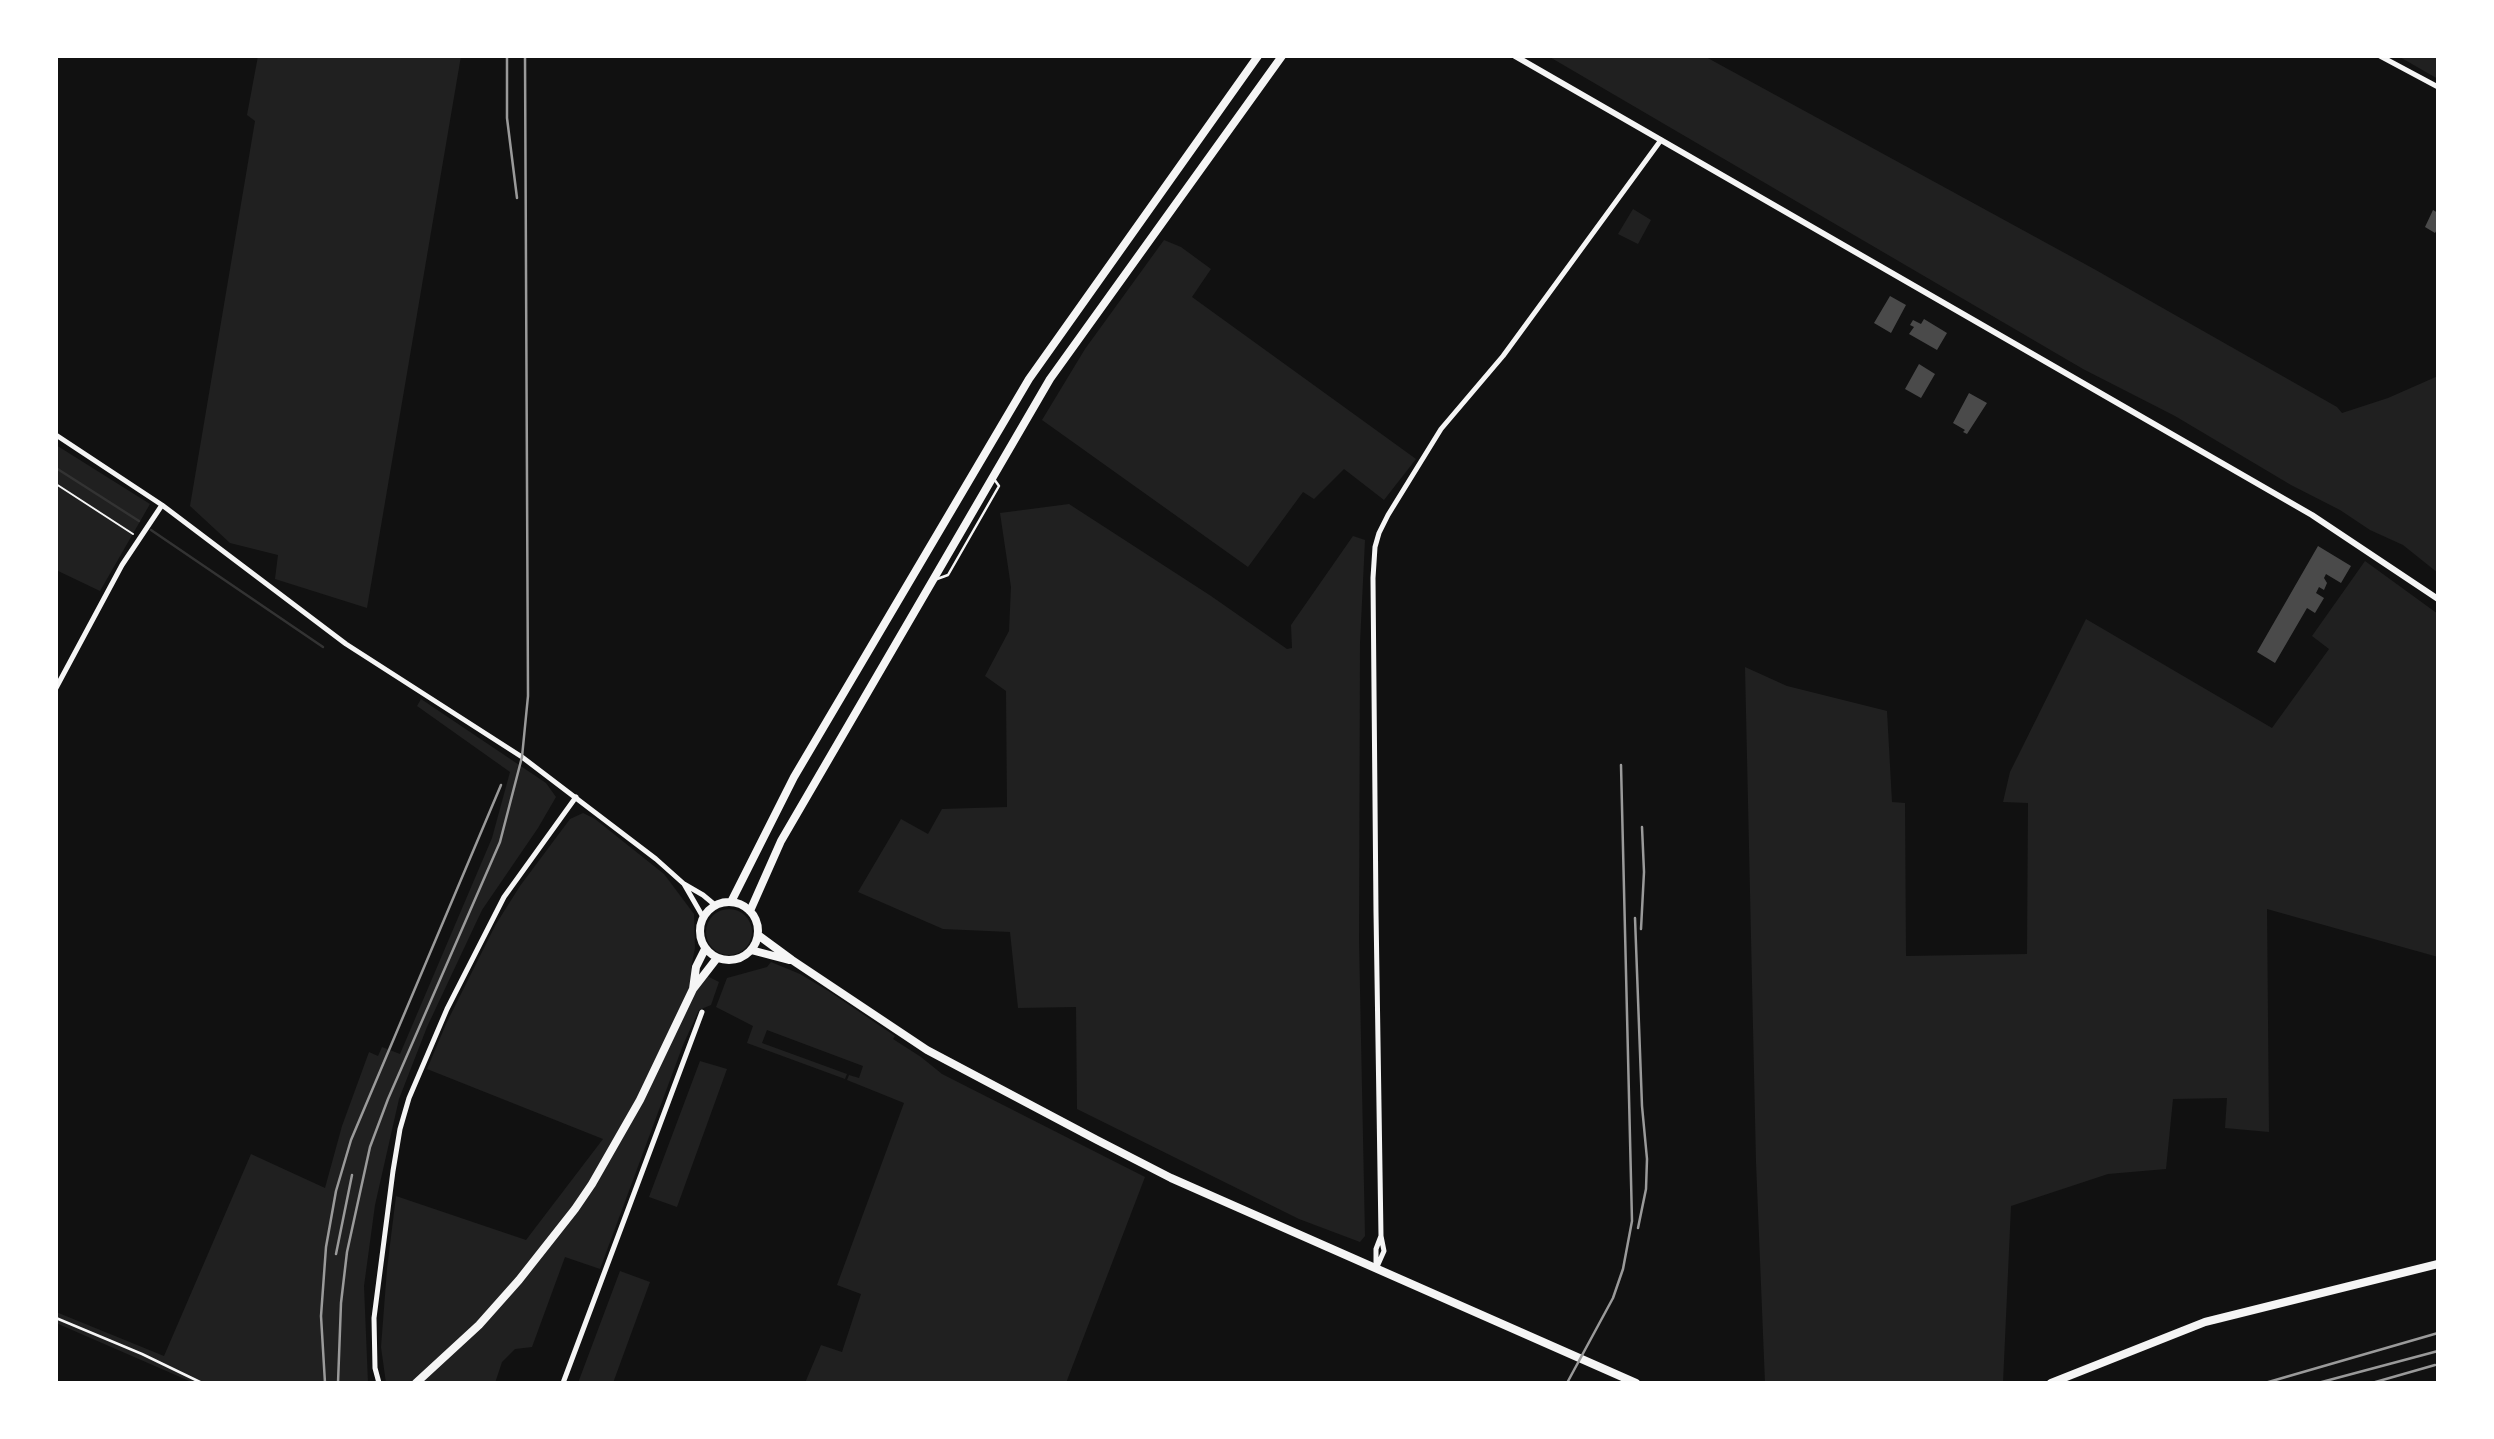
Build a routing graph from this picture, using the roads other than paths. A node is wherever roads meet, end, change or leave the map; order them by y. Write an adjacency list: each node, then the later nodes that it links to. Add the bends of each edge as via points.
1 (1258, 56): 13 (main road, via 1029,379 794,777)
2 (1282, 56): 15 (main road, via 1072,346 1032,409 781,841)
3 (1515, 56): 6 (street)
4 (2380, 56): 5 (street)
5 (2438, 88)
6 (1661, 140): 9 (street, via 2312,515); 25 (street, via 1503,356 1441,429 1388,515 1375,547 1384,1251)
7 (56, 435): 8 (street)
8 (162, 505): 10 (street, via 122,565); 11 (street, via 346,644)
9 (2438, 599)
10 (56, 688)
11 (576, 797): 12 (street); 28 (street, via 505,897 447,1009 410,1098 393,1171 374,1318)
12 (684, 884): 14 (street); 16 (street)
13 (731, 902): 14 (main road); 15 (main road)
14 (715, 905): 16 (main road)
15 (750, 911): 17 (main road)
16 (703, 917): 18 (main road, via 700,933)
17 (758, 935): 19 (main road); 21 (main road)
18 (705, 949): 20 (main road); 22 (main road)
19 (751, 950): 20 (main road, via 732,961); 21 (main road)
20 (717, 958): 22 (main road)
21 (792, 960): 25 (main road, via 927,1050 1039,1110 1171,1178)
22 (693, 989): 29 (main road, via 593,1184 479,1325)
23 (702, 1012): 30 (street)
24 (2438, 1264): 32 (main road, via 2205,1322)
25 (1376, 1269): 31 (main road)
26 (56, 1318): 27 (lane)
27 (202, 1383)
28 (379, 1383)
29 (416, 1383)
30 (563, 1383)
31 (1636, 1383)
32 (2051, 1383)

